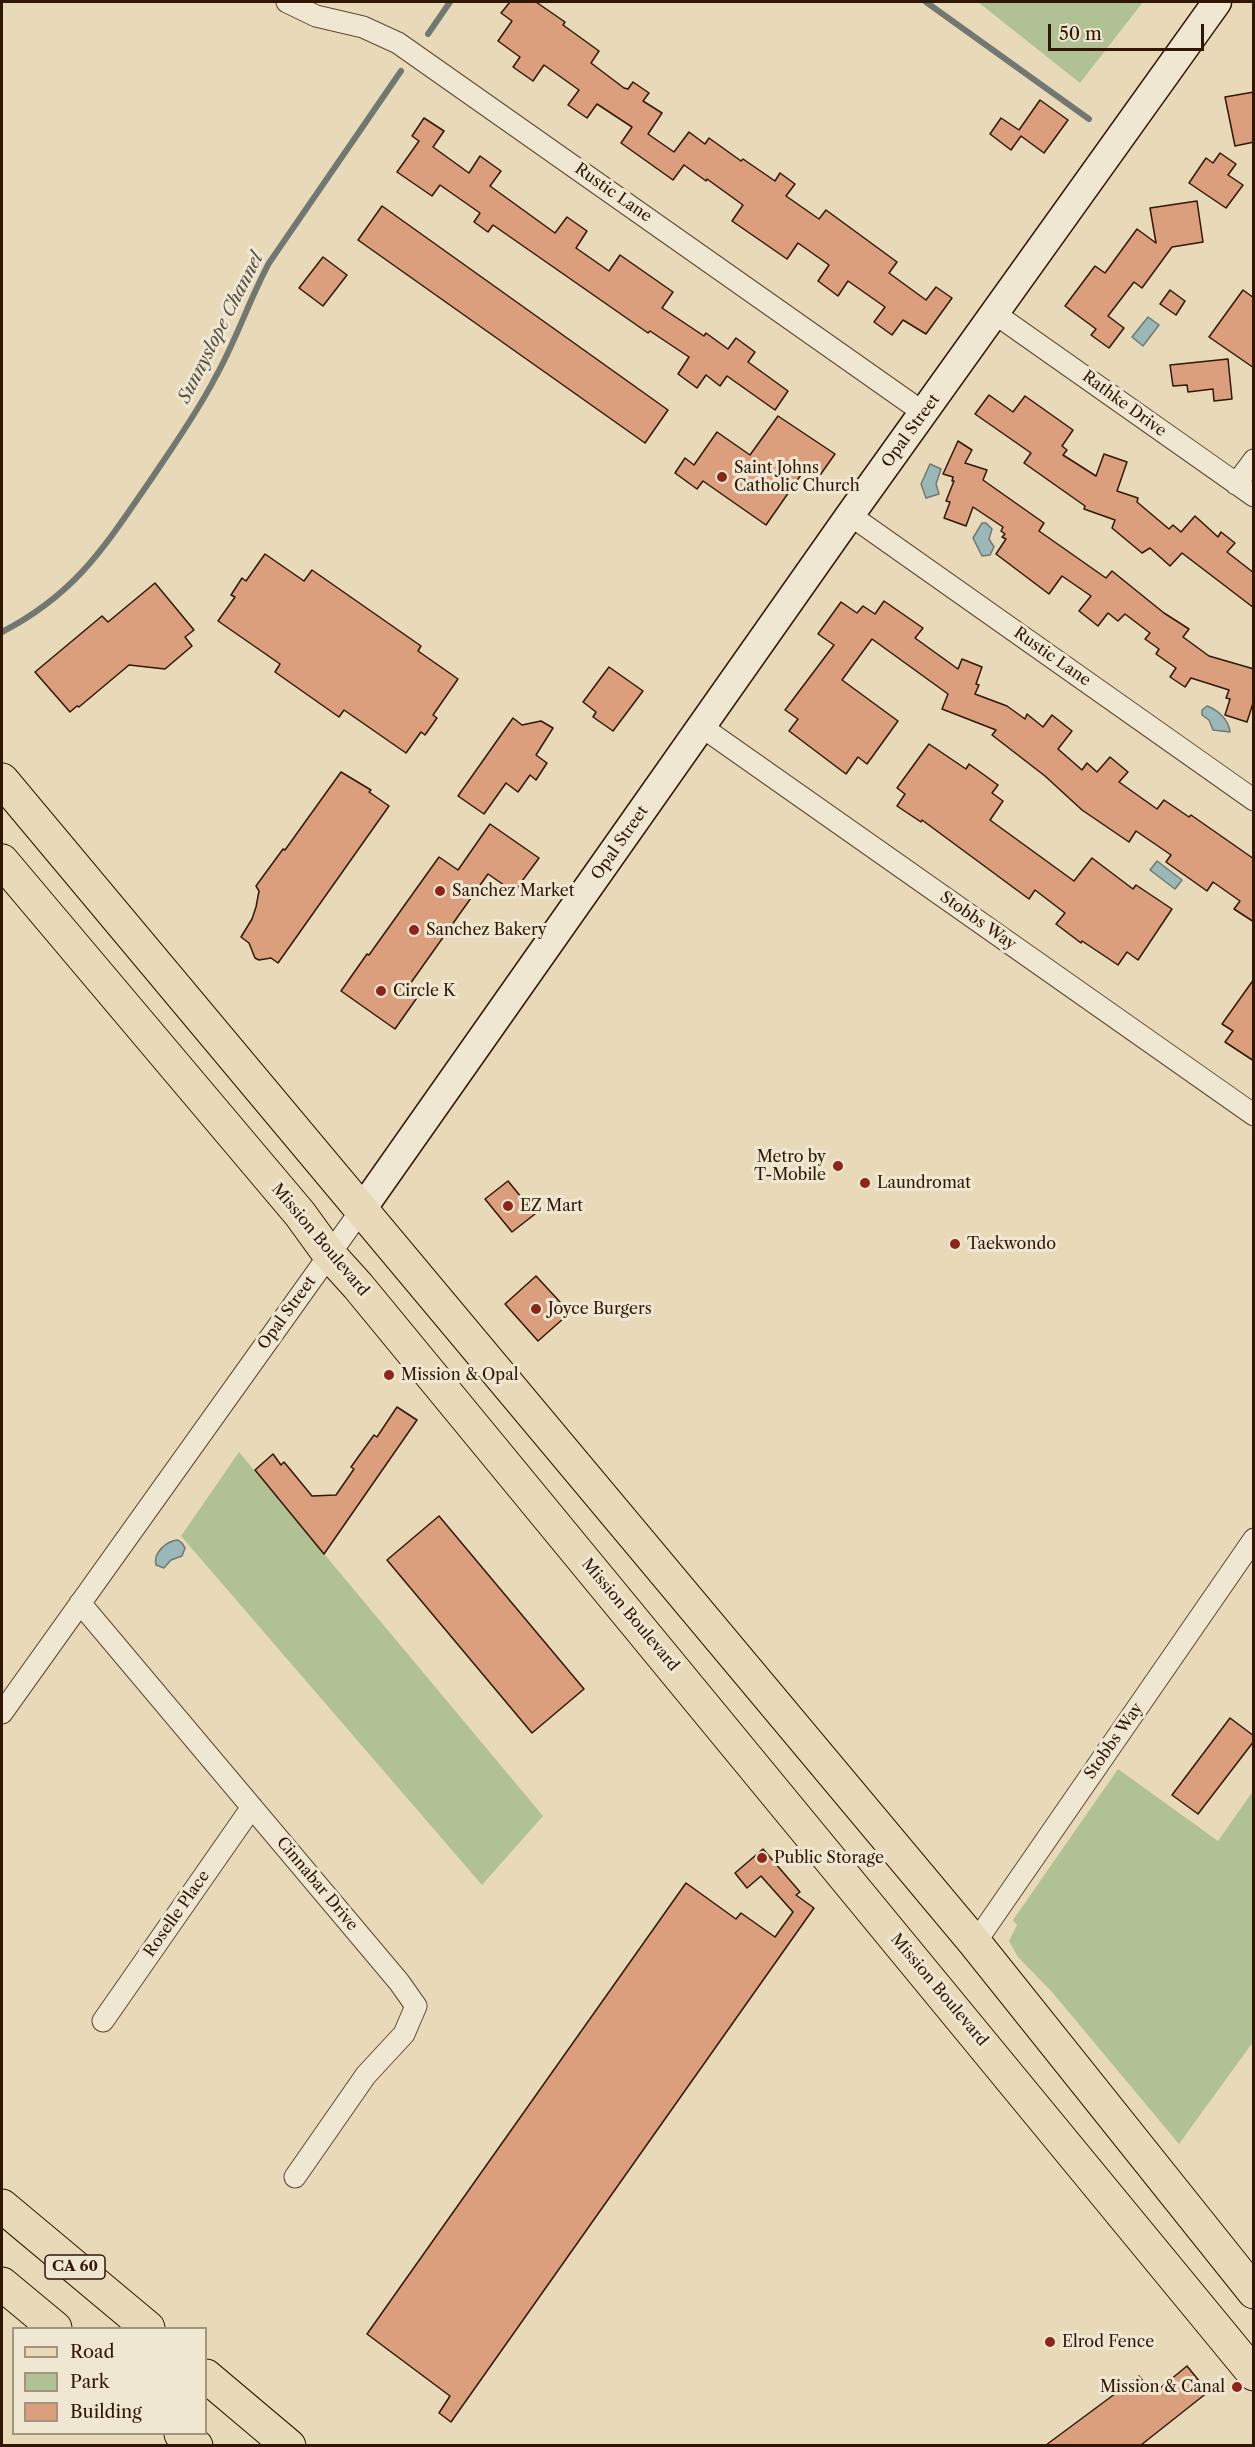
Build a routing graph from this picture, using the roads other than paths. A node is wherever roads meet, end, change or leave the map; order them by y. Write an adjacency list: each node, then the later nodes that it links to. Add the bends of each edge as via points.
1 (287, 2): 4 (street, Rustic Lane, via 316,16 363,27 398,43)
2 (1217, 2): 3 (street, Opal Street)
3 (994, 313): 4 (street, Opal Street); 6 (street, Rathke Drive)
4 (924, 413): 8 (street, Opal Street)
5 (1254, 460): 6 (street)
6 (1236, 484): 7 (street, Rathke Drive)
7 (1254, 496)
8 (850, 515): 9 (street, Opal Street); 11 (street, Rustic Lane)
9 (702, 727): 13 (street, Stobbs Way); 14 (street, Opal Street)
10 (2, 780): 14 (main road)
11 (1254, 800)
12 (2, 861): 15 (main road, Mission Boulevard, via 300,1214)
13 (1254, 1115)
14 (362, 1209): 15 (street, Opal Street); 20 (main road)
15 (329, 1254): 17 (street, Opal Street); 28 (main road, Mission Boulevard)
16 (1254, 1539): 20 (street, Stobbs Way)
17 (80, 1603): 18 (street, Opal Street); 19 (street, Cinnabar Drive)
18 (2, 1713)
19 (252, 1807): 21 (street, Roselle Place); 22 (street, Cinnabar Drive, via 416,2006 404,2034 366,2074)
20 (975, 1943): 25 (main road)
21 (103, 2021)
22 (295, 2177)
23 (2, 2206): 27 (main road, CA 60)
24 (2, 2284): 26 (main road)
25 (1254, 2292)
26 (54, 2327)
27 (147, 2327)
28 (1254, 2374)
29 (207, 2377): 32 (main road)
30 (184, 2435): 31 (main road)
31 (196, 2445)
32 (289, 2445)

